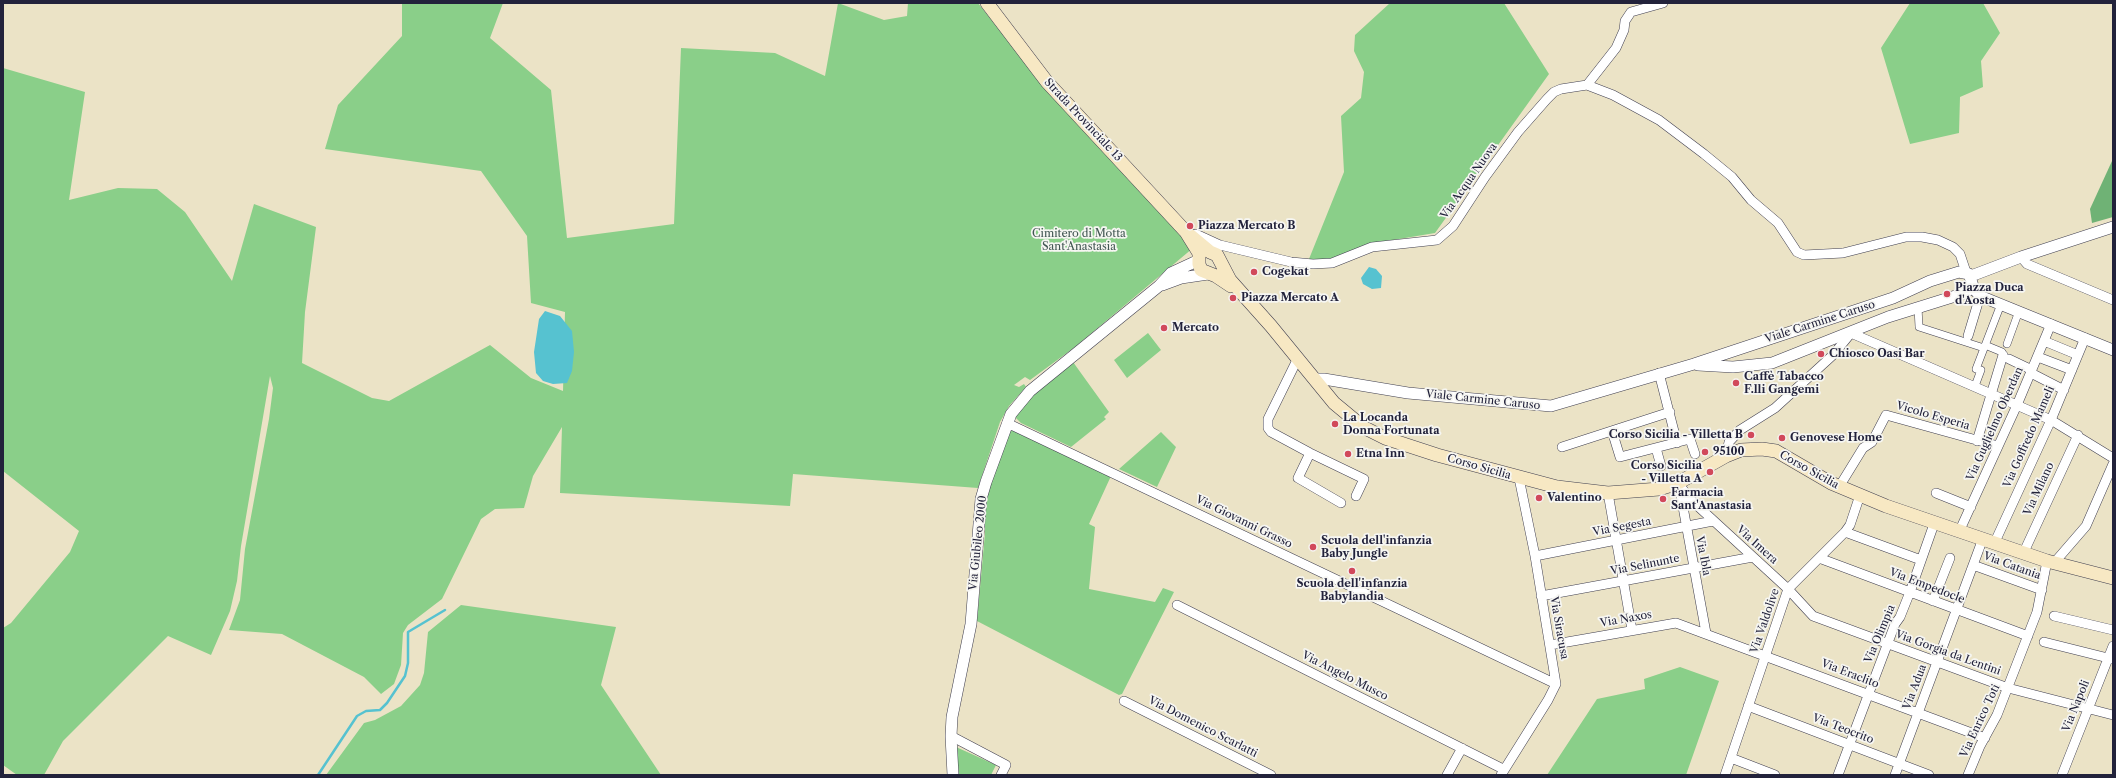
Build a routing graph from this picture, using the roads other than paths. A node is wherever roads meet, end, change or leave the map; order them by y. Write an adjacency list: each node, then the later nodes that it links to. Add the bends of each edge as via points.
1 (987, 3): 4 (main road, Strada Provinciale 13, via 1047,82)
2 (1663, 3): 3 (street, via 1631,12 1625,21 1616,48)
3 (1587, 85): 6 (street, Via Acqua Nuova, via 1561,89 1547,99 1518,132 1453,226 1437,240 1372,247 1332,263 1313,264); 9 (street, Via Acqua Nuova, via 1613,95 1659,120 1704,154 1732,177 1751,200 1778,223 1797,252 1804,255 1843,253 1906,238 1922,237 1938,240 1953,247)
4 (1174, 219): 6 (main road, Strada Provinciale 13); 6 (street, Via Acqua Nuova, via 1205,240)
5 (2113, 227): 7 (street)
6 (1210, 256): 8 (main road, via 1199,267); 10 (street, via 1171,273); 12 (main road)
7 (2021, 257): 9 (street); 14 (street, via 2027,264)
8 (1208, 274): 10 (street, via 1181,278); 12 (main road)
9 (1971, 277): 11 (street, Viale Carmine Caruso, via 1959,272); 13 (street); 15 (street, Viale Carmine Caruso, via 1970,289 1966,293)
10 (1159, 286): 44 (street, Via Giubileo 2000, via 1030,391 1018,404)
11 (1918, 286): 15 (street, via 1924,298); 27 (street, Viale Carmine Caruso, via 1893,298)
12 (1241, 292): 31 (main road)
13 (1980, 296): 16 (street); 21 (street)
14 (2113, 300)
15 (1931, 303): 17 (street, Viale Carmine Caruso)
16 (2001, 304): 18 (street); 25 (street)
17 (1918, 307): 20 (street, Viale Carmine Caruso); 25 (street, via 1919,327)
18 (2019, 311): 19 (street); 24 (street)
19 (2051, 324): 22 (street); 23 (street, Via Guglielmo Oberdan)
20 (1851, 333): 33 (street, Viale Carmine Caruso, via 1772,363); 38 (street); 54 (street, via 1833,355 1779,404 1740,430 1729,442)
21 (1968, 336)
22 (2085, 338): 26 (street); 28 (street, Via Goffredo Mameli)
23 (2044, 341): 28 (street); 30 (street, Via Guglielmo Oberdan)
24 (2008, 344)
25 (1985, 346): 29 (street, via 2002,352); 38 (street, via 1976,369 1981,370)
26 (2113, 350)
27 (1725, 353): 32 (street, Viale Carmine Caruso); 33 (street, via 1725,358)
28 (2078, 355): 34 (street, Via Goffredo Mameli)
29 (2006, 357): 35 (street); 40 (street)
30 (2038, 357): 34 (street); 35 (street, Via Guglielmo Oberdan)
31 (1298, 358): 37 (main road); 52 (street, via 1268,419 1268,428)
32 (1694, 364): 33 (street, Viale Carmine Caruso); 36 (street, Viale Carmine Caruso)
33 (1733, 367)
34 (2072, 370): 39 (street, Via Goffredo Mameli)
35 (2032, 372): 39 (street); 41 (street, Via Guglielmo Oberdan)
36 (1659, 373): 37 (street, Viale Carmine Caruso, via 1568,402 1538,407 1408,393); 42 (street)
37 (1315, 379): 58 (main road, Corso Sicilia, via 1348,417 1375,434)
38 (1975, 386): 40 (street)
39 (2064, 390): 43 (street, Via Goffredo Mameli)
40 (1992, 394): 41 (street); 47 (street)
41 (2017, 406): 43 (street); 49 (street, Via Guglielmo Oberdan)
42 (1670, 412): 45 (street); 48 (street)
43 (2051, 420): 46 (street); 73 (street, Via Goffredo Mameli)
44 (1007, 423): 104 (street, Via Giovanni Grasso); 112 (street, Via Giubileo 2000, via 982,499 971,624 952,717)
45 (1612, 431): 50 (street); 51 (street, via 1620,457)
46 (2078, 435): 55 (street); 74 (street, Via Milano)
47 (1977, 440): 49 (street, Vicolo Esperia); 60 (street, Vicolo Esperia, via 1886,415 1872,442 1863,448)
48 (1677, 443): 51 (street); 53 (street, via 1690,439)
49 (1998, 446): 66 (street, Via Guglielmo Oberdan)
50 (1562, 447)
51 (1656, 448): 57 (street)
52 (1310, 453): 64 (street, via 1364,479); 65 (street, via 1298,478)
53 (1695, 454)
54 (1726, 456): 59 (main road, Corso Sicilia); 60 (main road, Corso Sicilia, via 1752,448 1776,451)
55 (2113, 458)
56 (2113, 464): 80 (street, via 2086,526)
57 (1661, 466)
58 (1519, 478): 61 (main road, Corso Sicilia, via 1557,487); 75 (street, Via Siracusa)
59 (1678, 483): 61 (main road, Corso Sicilia, via 1659,489); 67 (street, Via Imera, via 1690,499); 69 (street, Via Ibla)
60 (1839, 487): 63 (main road, Corso Sicilia)
61 (1608, 493): 72 (street)
62 (1936, 493): 66 (street)
63 (1860, 495): 68 (main road, Corso Sicilia); 70 (street, Via Valdolive, via 1850,525)
64 (1356, 496)
65 (1341, 503)
66 (1970, 507): 71 (street, Via Guglielmo Oberdan)
67 (1713, 521): 69 (street, Via Segesta); 76 (street, Via Imera)
68 (1934, 524): 71 (main road, Corso Sicilia); 79 (street, Via Olimpia)
69 (1685, 527): 72 (street, Via Segesta); 82 (street, Via Ibla)
70 (1845, 532): 77 (street, Via Valdolive); 79 (street)
71 (1959, 532): 73 (main road, Corso Sicilia)
72 (1616, 541): 75 (street, Via Segesta); 84 (street)
73 (1988, 542): 74 (main road, Corso Sicilia); 81 (street, Via Adua)
74 (2023, 554): 80 (main road, Corso Sicilia)
75 (1535, 556): 88 (street, Via Siracusa)
76 (1753, 557): 82 (street, Via Selinunte); 85 (street, Via Imera)
77 (1819, 558): 85 (street, Via Valdolive); 87 (street, Via Empedocle)
78 (1950, 558): 89 (street)
79 (1921, 560): 87 (street, Via Olimpia)
80 (2050, 562): 83 (main road, Corso Sicilia); 86 (street, Via Enrico Toti)
81 (1973, 565): 86 (street, Via Catania); 91 (street, Via Adua)
82 (1693, 568): 84 (street, Via Selinunte); 95 (street, Via Ibla)
83 (2113, 578)
84 (1624, 581): 88 (street, Via Selinunte); 93 (street)
85 (1788, 589): 98 (street, Via Gorgia da Lentini, via 1812,616); 101 (street, Via Valdolive)
86 (2042, 590): 96 (street, Via Enrico Toti)
87 (1910, 592): 89 (street, Via Empedocle); 98 (street, Via Olimpia)
88 (1541, 596): 99 (street, Via Siracusa)
89 (1933, 601): 91 (street, Via Empedocle)
90 (1177, 604): 115 (street, Via Angelo Musco)
91 (1956, 610): 96 (street, Via Empedocle); 103 (street, Via Adua)
92 (2054, 616): 94 (street)
93 (1632, 630): 95 (street, Via Naxos, via 1676,623); 99 (street, Via Naxos)
94 (2113, 630)
95 (1706, 633): 101 (street, Via Eraclito)
96 (2028, 636): 105 (street, Via Enrico Toti)
97 (2044, 642): 102 (street)
98 (1888, 643): 103 (street, Via Gorgia da Lentini); 106 (street, Via Olimpia)
99 (1550, 645): 104 (street, Via Siracusa)
100 (2113, 646): 102 (street, Via Napoli)
101 (1766, 655): 106 (street, Via Eraclito); 108 (street, Via Valdolive)
102 (2110, 659): 109 (street, Via Napoli)
103 (1938, 662): 105 (street, Via Gorgia da Lentini); 110 (street, Via Adua)
104 (1556, 684): 118 (street)
105 (2008, 688): 109 (street, Via Gorgia da Lentini); 113 (street, Via Enrico Toti)
106 (1869, 694): 110 (street, Via Eraclito); 114 (street, Via Olimpia)
107 (1124, 701): 121 (street, Via Domenico Scarlatti)
108 (1748, 706): 114 (street, Via Teocrito); 116 (street, Via Valdolive)
109 (2088, 708): 111 (street, Via Gorgia da Lentini); 129 (street, Via Napoli)
110 (1918, 712): 113 (street, Via Eraclito); 117 (street, Via Adua)
111 (2113, 715)
112 (951, 736): 119 (street, Via Giubileo 2000); 120 (street, via 1006,765)
113 (1985, 738): 128 (street, Via Enrico Toti)
114 (1849, 745): 117 (street, Via Teocrito); 125 (street, Via Olimpia)
115 (1462, 748): 118 (street, Via Angelo Musco); 122 (street)
116 (1731, 758): 123 (street, Via Valdolive); 124 (street)
117 (1899, 764): 126 (street, Via Adua); 127 (street, Via Teocrito)
118 (1502, 772)
119 (953, 775)
120 (1000, 775)
121 (1271, 775)
122 (1447, 775)
123 (1725, 775)
124 (1775, 775)
125 (1838, 775)
126 (1895, 775)
127 (1929, 775)
128 (1968, 775)
129 (2062, 775)

